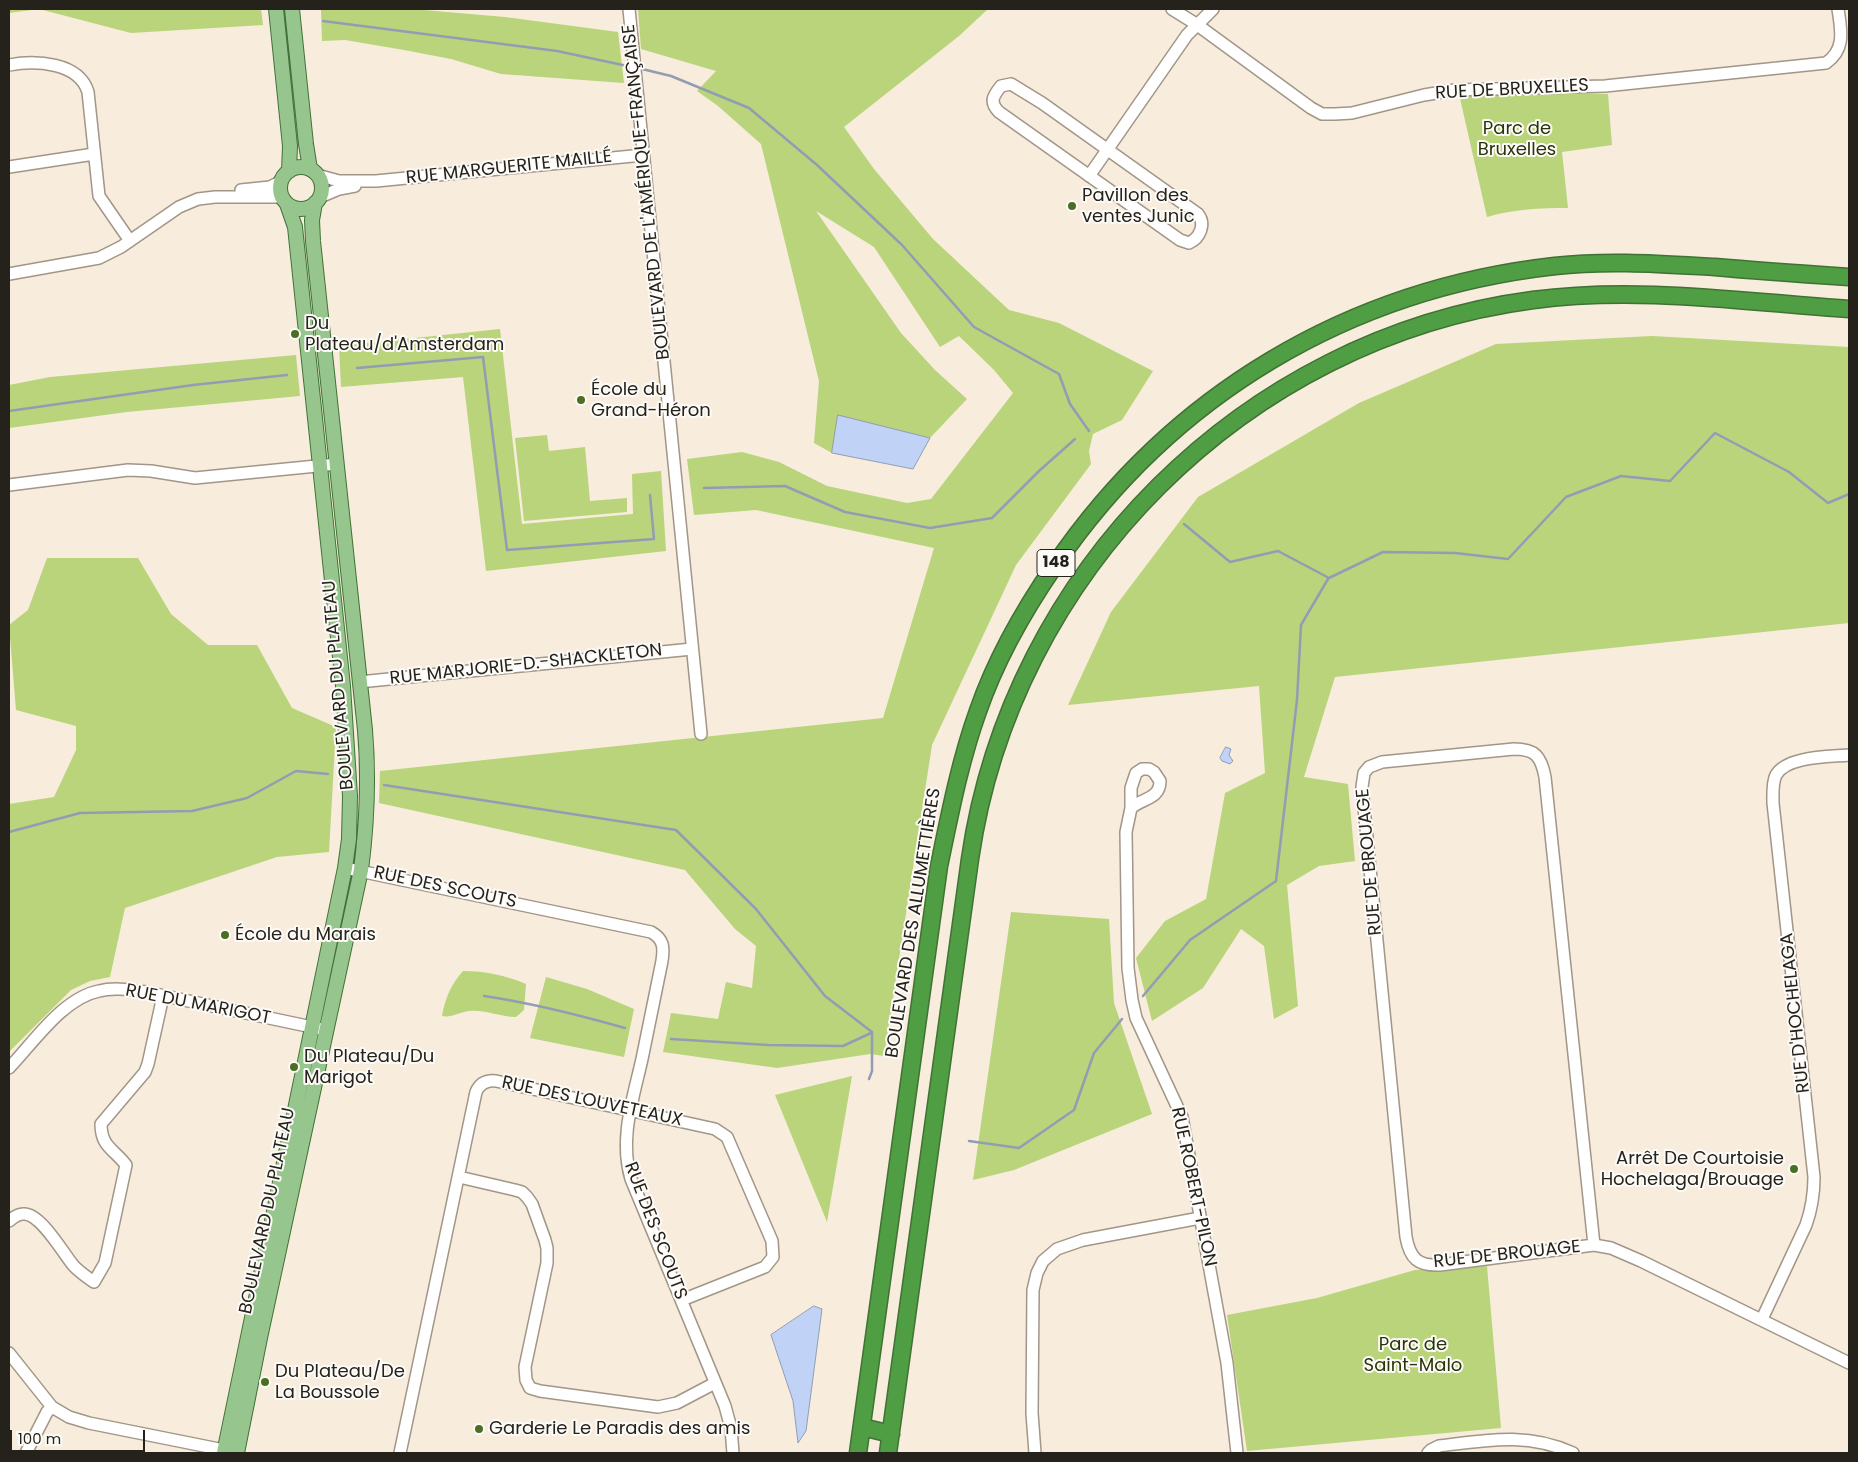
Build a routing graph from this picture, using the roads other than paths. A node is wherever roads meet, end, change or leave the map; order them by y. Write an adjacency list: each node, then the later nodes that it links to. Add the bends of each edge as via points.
1 (276, 9): 13 (main road, via 290,146)
2 (292, 9): 14 (main road, via 306,144)
3 (629, 9): 11 (street, BOULEVARD DE L'AMÉRIQUE-FRANÇAISE)
4 (1172, 9): 7 (street, RUE DE BRUXELLES)
5 (1213, 9): 7 (street)
6 (1838, 9): 7 (street, RUE DE BRUXELLES, via 1841,42 1838,51 1826,63 1605,86 1466,89 1329,115 1311,108)
7 (1196, 24): 9 (street)
8 (9, 64): 10 (street, via 38,62 79,76 88,92)
9 (1108, 150): 15 (street); 15 (street, via 1198,214 1202,228 1193,242 1180,240); 15 (street, via 1017,86 1001,86 992,98 999,112)
10 (94, 154): 12 (street); 21 (street, via 100,199)
11 (643, 155): 16 (street, RUE MARGUERITE MAILLÉ); 28 (street, BOULEVARD DE L'AMÉRIQUE-FRANÇAISE)
12 (9, 167)
13 (289, 171): 14 (main road, via 296,168); 17 (main road)
14 (314, 172): 16 (street, RUE MARGUERITE MAILLÉ, via 339,181); 19 (main road, via 322,190)
15 (1089, 176)
16 (376, 181): 19 (street, RUE MARGUERITE MAILLÉ, via 340,189)
17 (280, 182): 18 (street, via 270,187); 20 (main road)
18 (215, 197): 20 (street); 21 (street, via 179,207)
19 (318, 200): 20 (main road, via 309,208 301,209); 25 (main road, BOULEVARD DU PLATEAU, via 312,220 313,241)
20 (284, 201): 26 (main road, BOULEVARD DU PLATEAU, via 295,227)
21 (130, 241): 22 (street, via 99,258)
22 (9, 274)
23 (1849, 277): 50 (highway, BOULEVARD DES ALLUMETTIÈRES / 148, via 1670,264 1604,263 1508,273 1411,296 1360,314 1311,338 1225,390 1165,437 1104,500 1065,550 1015,629 978,710 958,775 939,866)
24 (1849, 309): 51 (highway, 148, via 1658,295 1586,296 1484,308 1371,344 1302,377 1210,438 1138,507 1076,587 1036,654 1010,706 979,804)
25 (337, 464): 26 (street); 29 (main road, BOULEVARD DU PLATEAU)
26 (319, 466): 27 (street, via 195,478 128,470); 33 (main road, BOULEVARD DU PLATEAU, via 344,686 350,796)
27 (9, 485)
28 (692, 649): 29 (street, RUE MARJORIE-D.-SHACKLETON); 30 (street, BOULEVARD DE L'AMÉRIQUE-FRANÇAISE)
29 (359, 682): 34 (main road, BOULEVARD DU PLATEAU, via 368,766 367,819)
30 (700, 734)
31 (1849, 756): 45 (street, RUE D'HOCHELAGA, via 1784,766 1775,776 1773,803 1814,1193 1806,1225)
32 (1131, 808): 41 (street, RUE ROBERT-PILON, via 1126,832 1128,968 1132,1000 1141,1030 1182,1117)
33 (345, 868): 34 (street, RUE DES SCOUTS); 36 (main road, BOULEVARD DU PLATEAU)
34 (361, 870): 37 (main road, BOULEVARD DU PLATEAU); 39 (street, RUE DES SCOUTS, via 651,932 659,937 663,946 662,961)
35 (163, 996): 36 (street, RUE DU MARIGOT); 38 (street, RUE DU MARIGOT, via 117,989 100,990 80,997 54,1019); 42 (street, via 145,1072 101,1124 104,1142 126,1165 105,1262 94,1282 74,1265 39,1221 23,1214)
36 (312, 1027): 37 (street, RUE DU MARIGOT); 52 (main road, BOULEVARD DU PLATEAU)
37 (326, 1030): 52 (main road, BOULEVARD DU PLATEAU)
38 (9, 1068)
39 (630, 1110): 40 (street, RUE DES LOUVETEAUX, via 486,1081 476,1092); 44 (street, RUE DES SCOUTS, via 626,1142 628,1170); 44 (street, RUE DES LOUVETEAUX, via 715,1128 724,1133 772,1241 773,1257 764,1267)
40 (459, 1177): 48 (street, via 522,1192 532,1204 545,1240 547,1263 525,1368 530,1388 658,1407); 54 (street, RUE DES LOUVETEAUX)
41 (1200, 1218): 58 (street, via 1083,1240 1057,1249 1043,1262 1033,1290 1032,1413); 59 (street, RUE ROBERT-PILON, via 1227,1363)
42 (9, 1221)
43 (1594, 1245): 43 (street, RUE DE BROUAGE, via 1440,1265 1422,1264 1411,1253 1406,1237 1362,787 1364,773 1375,764 1514,749 1529,750 1540,759 1545,776); 45 (street, RUE DE BROUAGE, via 1641,1260)
44 (682, 1300): 48 (street, RUE DES SCOUTS)
45 (1762, 1319): 47 (street, RUE DE BROUAGE)
46 (9, 1353): 49 (street)
47 (1849, 1363)
48 (715, 1383): 55 (street, RUE DES SCOUTS, via 729,1420)
49 (52, 1407): 52 (street, via 69,1417 89,1422); 53 (street)
50 (862, 1427): 51 (highway); 56 (highway, BOULEVARD DES ALLUMETTIÈRES / 148)
51 (891, 1434): 57 (highway, 148)
52 (233, 1452)
53 (26, 1453)
54 (400, 1453)
55 (733, 1453)
56 (858, 1453)
57 (888, 1453)
58 (1035, 1453)
59 (1237, 1453)
60 (1428, 1453): 61 (street, via 1439,1446 1514,1438 1545,1442)
61 (1573, 1453)

